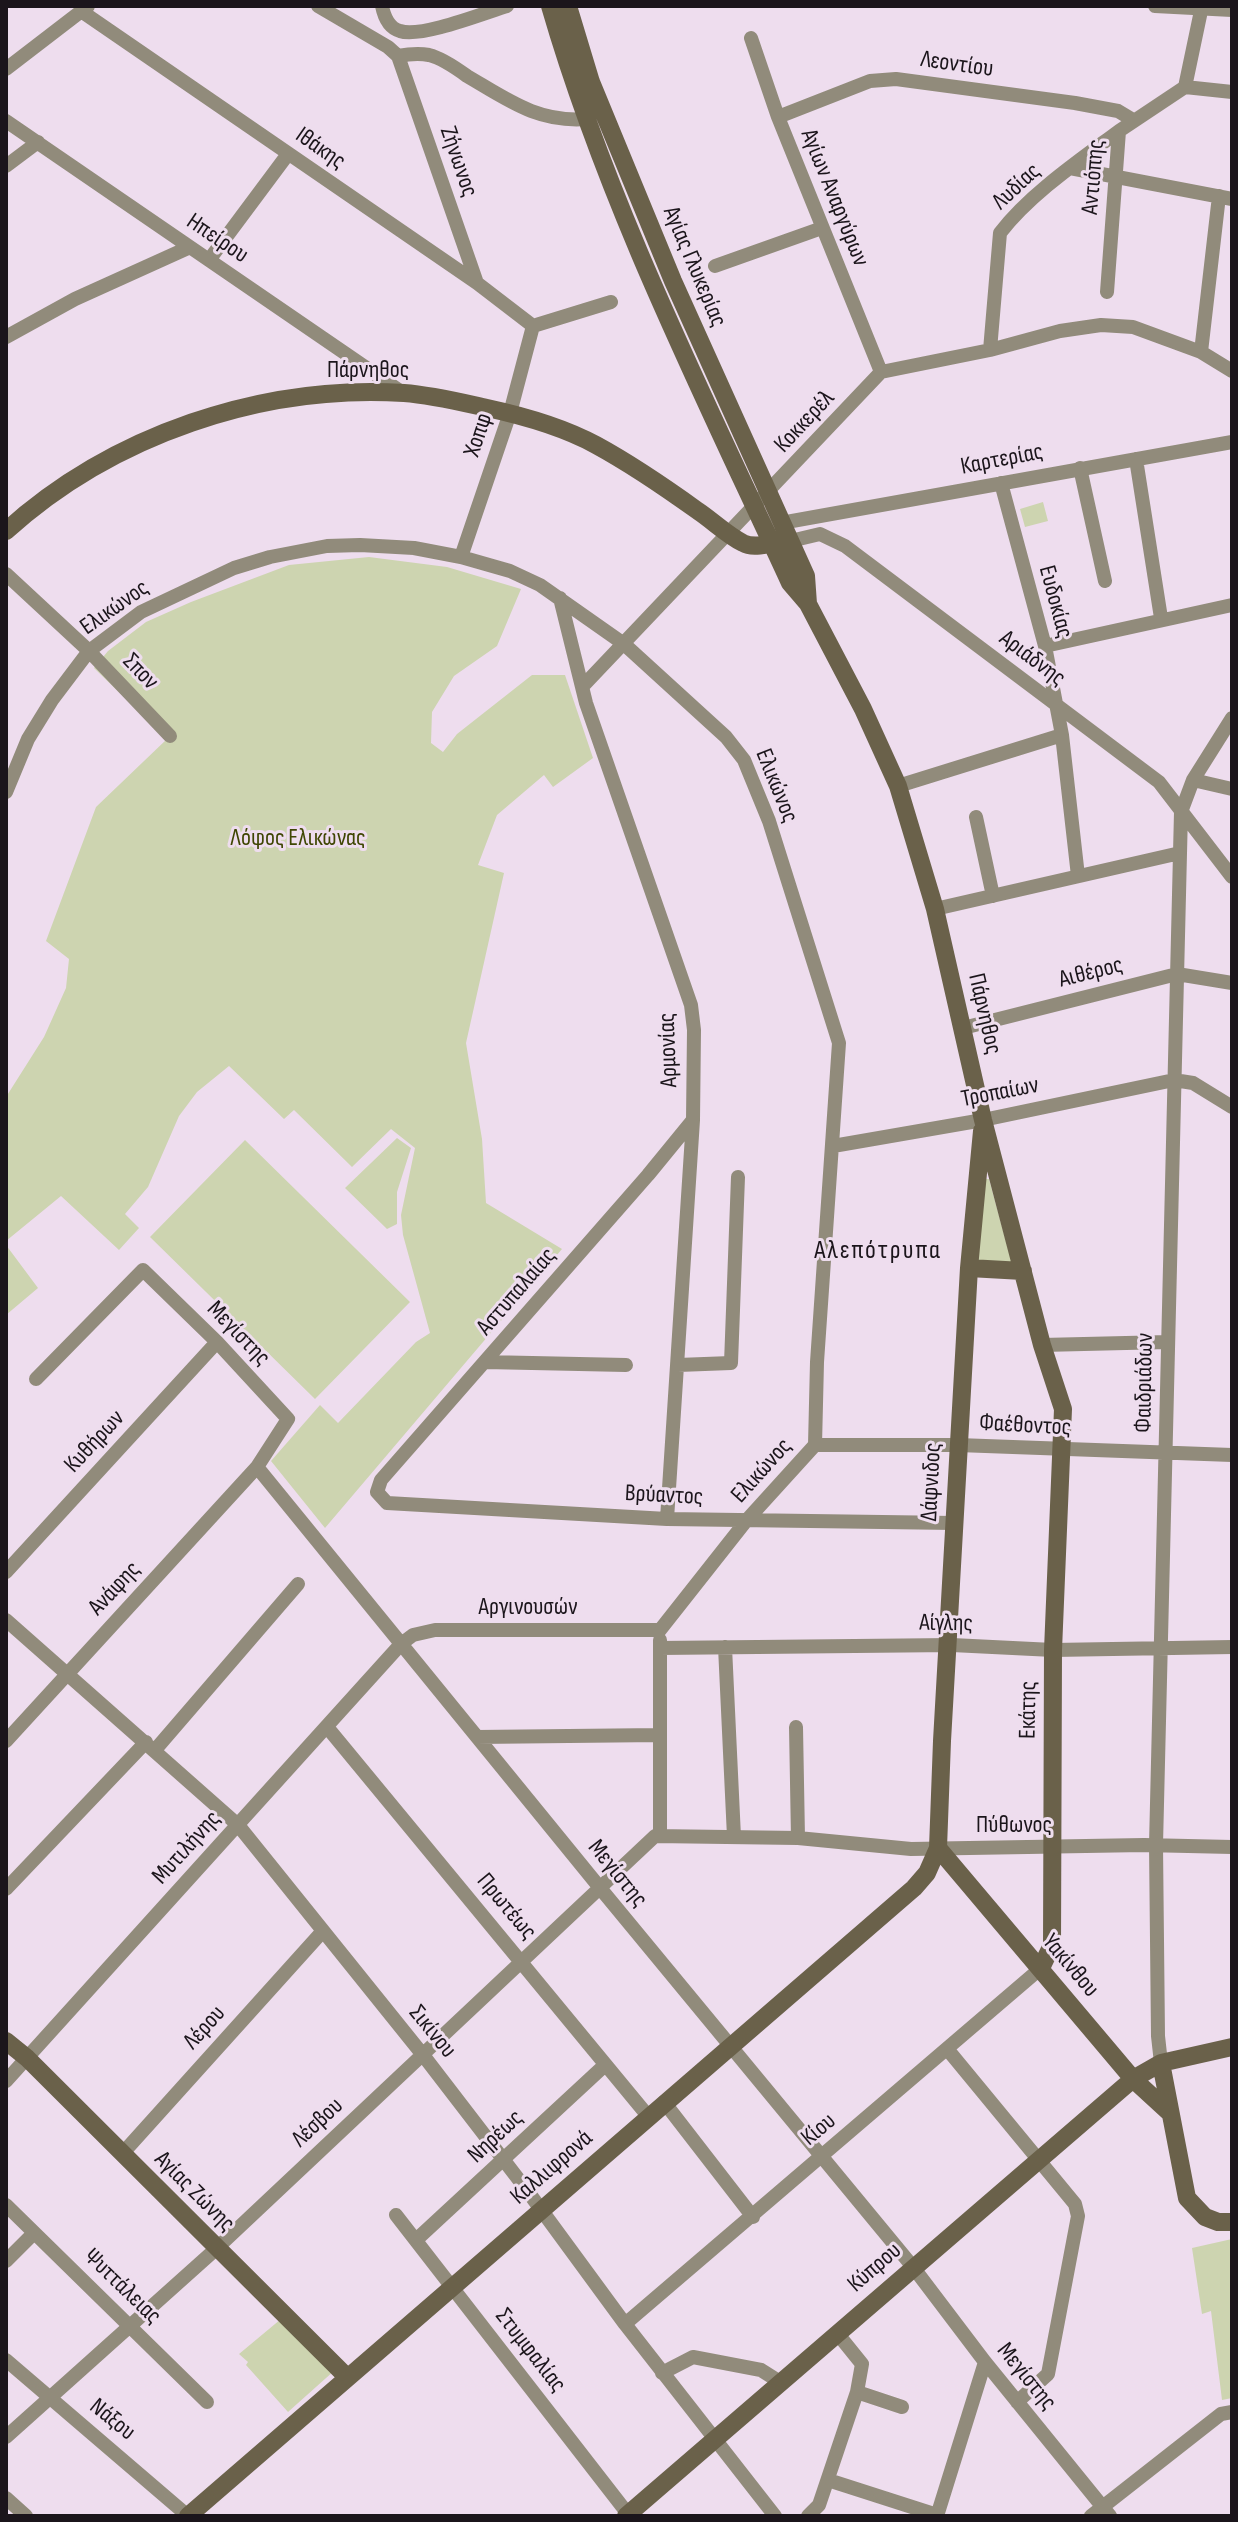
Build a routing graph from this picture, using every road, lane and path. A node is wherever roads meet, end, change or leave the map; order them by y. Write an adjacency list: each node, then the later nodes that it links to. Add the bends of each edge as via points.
1 (318, 6): 11 (street)
2 (382, 6): 3 (street, via 390,25 419,33)
3 (507, 6)
4 (550, 6): 16 (street, Αγίας Γλυκερίας)
5 (568, 6): 45 (street, Αγίας Γλυκερίας, via 603,111)
6 (1155, 6): 7 (street)
7 (1202, 7): 9 (street); 13 (street)
8 (83, 8): 12 (street); 21 (street, Ιθάκης)
9 (1232, 10)
10 (751, 38): 15 (street, Αγίων Αναργύρων)
11 (398, 56): 16 (street, via 432,56 533,113 568,121); 30 (street, Ζήνωνος)
12 (6, 69)
13 (1185, 87): 14 (street); 17 (street, Αντιόπης)
14 (1232, 92)
15 (778, 117): 17 (street, Λεοντίου, via 870,81 896,79 1075,103 1118,111); 26 (street, Αγίων Αναργύρων)
16 (587, 119): 45 (street, Αγίας Γλυκερίας, via 698,385)
17 (1133, 120): 19 (street, Αντιόπης)
18 (6, 121): 20 (street, Ηπείρου)
19 (1119, 131): 23 (street, Λυδίας); 24 (street, Αντιόπης)
20 (38, 142): 22 (street); 27 (street, Ηπείρου)
21 (288, 154): 28 (street); 30 (street, Ιθάκης)
22 (6, 166)
23 (1070, 168): 24 (street); 35 (street, Λυδίας, via 1000,233)
24 (1115, 178): 25 (street); 31 (street, Αντιόπης)
25 (1225, 198): 36 (street)
26 (822, 228): 29 (street); 38 (street, Αγίων Αναργύρων)
27 (190, 247): 28 (street, Ηπείρου); 34 (street)
28 (209, 260): 39 (street, Ηπείρου)
29 (715, 266)
30 (477, 283): 33 (street, Ιθάκης)
31 (1107, 292)
32 (611, 302): 33 (street)
33 (533, 326): 40 (street, Χοπφ)
34 (6, 337)
35 (990, 350): 36 (street, via 1101,325 1133,327); 38 (street)
36 (1201, 352): 37 (street)
37 (1232, 371)
38 (881, 372): 45 (street, Κοκκερέλ)
39 (403, 393): 40 (street, Πάρνηθος); 48 (street, Πάρνηθος, via 301,396 193,422 102,464)
40 (510, 413): 49 (street, Πάρνηθος, via 596,445); 52 (street, Χοπφ)
41 (1232, 442): 42 (street, Καρτερίας)
42 (1136, 459): 43 (street, Καρτερίας); 57 (street)
43 (1080, 468): 44 (street, Καρτερίας); 54 (street)
44 (1001, 483): 46 (street, Καρτερίας); 59 (street, Ευδοκίας)
45 (761, 500): 47 (street); 49 (street, Κοκκερέλ)
46 (815, 516): 47 (street, Καρτερίας); 50 (street)
47 (773, 525): 49 (street); 51 (street)
48 (6, 531)
49 (730, 534): 51 (street, Πάρνηθος, via 748,546); 58 (street, Κοκκερέλ)
50 (820, 534): 51 (street); 62 (street, Αριάδνης, via 845,546)
51 (781, 543): 67 (street, Πάρνηθος, via 806,576 808,604)
52 (461, 557): 55 (street, Ελικώνος, via 510,571); 60 (street, Ελικώνος, via 360,545 270,557 234,568 141,612)
53 (6, 574): 60 (street, Σπον)
54 (1105, 581)
55 (560, 598): 58 (street, Ελικώνος); 61 (street, Αρμονίας)
56 (1232, 605): 57 (street)
57 (1161, 618): 59 (street)
58 (624, 644): 61 (street, Κοκκερέλ); 84 (street, Ελικώνος, via 737,749 761,801 839,1043)
59 (1045, 646): 62 (street, Ευδοκίας)
60 (89, 651): 65 (street, Σπον); 69 (street, Ελικώνος, via 28,739)
61 (582, 687): 82 (street, Αρμονίας, via 691,1005)
62 (1056, 705): 64 (street, Ευδοκίας); 70 (street, Αριάδνης, via 1159,782)
63 (1232, 718): 66 (street, Φαιδριάδων)
64 (1062, 735): 67 (street); 73 (street, Ευδοκίας)
65 (170, 736)
66 (1193, 780): 68 (street); 70 (street, Φαιδριάδων)
67 (898, 786): 76 (street, Πάρνηθος)
68 (1232, 789)
69 (6, 792)
70 (1181, 812): 72 (street, Φαιδριάδων); 74 (street, Αριάδνης)
71 (976, 817): 75 (street)
72 (1180, 853): 73 (street); 77 (street, Φαιδριάδων)
73 (1078, 876): 75 (street)
74 (1232, 877)
75 (993, 896): 76 (street)
76 (935, 909): 79 (street, Πάρνηθος)
77 (1177, 974): 78 (street, Αιθέρος); 79 (street, Αιθέρος); 80 (street, Φαιδριάδων)
78 (1232, 983)
79 (963, 1028): 83 (street, Πάρνηθος)
80 (1174, 1080): 81 (street, via 1193,1083); 83 (street, Τροπαίων); 89 (street, Φαιδριάδων)
81 (1232, 1107)
82 (693, 1120): 91 (street, Αστυπαλαίας); 93 (street, Αρμονίας)
83 (983, 1120): 84 (street, Τροπαίων); 86 (street, Δάφνιδος); 87 (street, Πάρνηθος)
84 (833, 1146): 95 (street, Ελικώνος)
85 (738, 1177): 93 (street, via 731,1363)
86 (969, 1268): 87 (street); 96 (street, Δάφνιδος)
87 (1023, 1271): 90 (street, Πάρνηθος)
88 (217, 1342): 94 (street, Μεγίστης, via 143,1270); 100 (street, Μεγίστης, via 288,1419); 105 (street, Κυθήρων)
89 (1168, 1342): 90 (street); 98 (street, Φαιδριάδων)
90 (1042, 1345): 97 (street, Πάρνηθος, via 1063,1409)
91 (485, 1362): 92 (street); 101 (street, Αστυπαλαίας, via 381,1480)
92 (626, 1365)
93 (678, 1365): 102 (street, Αρμονίας)
94 (36, 1379)
95 (815, 1445): 96 (street, Φαέθοντος); 103 (street, Ελικώνος)
96 (958, 1445): 97 (street, Φαέθοντος); 104 (street, Δάφνιδος)
97 (1063, 1450): 98 (street, Φαέθοντος); 115 (street, Εκάτης)
98 (1166, 1453): 99 (street, Φαέθοντος); 114 (street, Φαιδριάδων)
99 (1232, 1455)
100 (257, 1467): 109 (street, Μεγίστης); 116 (street, Ανάφης)
101 (377, 1492): 102 (street, Βρύαντος, via 387,1503)
102 (667, 1519): 103 (street, Βρύαντος)
103 (746, 1521): 104 (street, Βρύαντος); 108 (street, Ελικώνος)
104 (954, 1523): 110 (street, Δάφνιδος)
105 (6, 1572)
106 (298, 1584): 122 (street)
107 (6, 1620): 116 (street, Σικίνου)
108 (660, 1630): 109 (street, Αργινουσών, via 435,1630); 113 (street)
109 (401, 1644): 117 (street, Μυτιλήνης); 120 (street, Μεγίστης)
110 (947, 1645): 111 (street, Αίγλης); 115 (street, Αίγλης); 129 (street, Δάφνιδος)
111 (725, 1647): 113 (street, Αίγλης); 125 (street)
112 (1232, 1647): 114 (street, Αίγλης)
113 (660, 1648): 119 (street)
114 (1161, 1648): 115 (street, Αίγλης); 127 (street, Φαιδριάδων)
115 (1053, 1650): 130 (street, Εκάτης)
116 (68, 1673): 121 (street, Ανάφης); 122 (street, Σικίνου)
117 (327, 1727): 123 (street, Μυτιλήνης); 134 (street, Πρωτέως)
118 (796, 1727): 126 (street)
119 (660, 1735): 120 (street); 124 (street)
120 (477, 1737): 132 (street, Μεγίστης)
121 (6, 1741)
122 (150, 1746): 123 (street, Σικίνου); 131 (street)
123 (238, 1825): 133 (street, Σικίνου); 141 (street, Μυτιλήνης)
124 (658, 1836): 125 (street, Πύθωνος); 132 (street, Λέσβου)
125 (734, 1837): 126 (street, Πύθωνος)
126 (798, 1838): 129 (street, Πύθωνος)
127 (1156, 1845): 128 (street, Πύθωνος); 130 (street, Πύθωνος); 142 (street, Φαιδριάδων)
128 (1232, 1847)
129 (938, 1848): 130 (street, Πύθωνος); 135 (street, Υακίνθου); 137 (street, Καλλιφρονά, via 919,1883)
130 (1052, 1848): 135 (street, Εκάτης, via 1052,1945)
131 (6, 1889)
132 (601, 1889): 134 (street, Λέσβου); 137 (street, Μεγίστης)
133 (322, 1932): 140 (street, Σικίνου); 149 (street, Λέρου)
134 (523, 1962): 140 (street, Λέσβου); 143 (street, Πρωτέως)
135 (1041, 1968): 139 (street, Κίου); 144 (street, Υακίνθου)
136 (6, 2041): 141 (street, Αγίας Ζώνης)
137 (729, 2045): 146 (street, Καλλιφρονά); 150 (street, Μεγίστης)
138 (1232, 2047): 142 (street, Κύπρου)
139 (948, 2050): 150 (street, Κίου); 151 (street)
140 (423, 2055): 152 (street, Σικίνου); 160 (street, Λέσβου)
141 (27, 2058): 145 (street, Μυτιλήνης); 149 (street, Αγίας Ζώνης)
142 (1161, 2063): 144 (street, Κύπρου); 147 (street)
143 (605, 2065): 148 (street, Πρωτέως); 152 (street, Νηρέως)
144 (1133, 2079): 147 (street, Υακίνθου); 151 (street, Κύπρου)
145 (6, 2081)
146 (664, 2102): 148 (street, Καλλιφρονά); 156 (street)
147 (1169, 2112): 157 (street, via 1187,2198 1205,2217)
148 (648, 2116): 154 (street, Καλλιφρονά)
149 (122, 2154): 160 (street, Αγίας Ζώνης)
150 (822, 2155): 156 (street, Κίου); 162 (street, Μεγίστης)
151 (1038, 2159): 162 (street, Κύπρου); 175 (street, via 1075,2204 1078,2216 1048,2374)
152 (504, 2160): 154 (street, Σικίνου); 159 (street, Νηρέως)
153 (6, 2205): 158 (street, Ψυττάλειας)
154 (541, 2210): 163 (street, Καλλιφρονά); 164 (street, Σικίνου)
155 (396, 2215): 159 (street, Στυμφαλίας)
156 (753, 2217): 164 (street, Κίου)
157 (1232, 2222)
158 (34, 2233): 161 (street); 165 (street, Ψυττάλειας)
159 (416, 2240): 163 (street, Στυμφαλίας)
160 (217, 2248): 165 (street, Λέσβου); 170 (street, Αγίας Ζώνης)
161 (6, 2261)
162 (913, 2267): 166 (street, Κύπρου); 168 (street, Μεγίστης)
163 (452, 2286): 170 (street, Καλλιφρονά); 183 (street, Στυμφαλίας)
164 (625, 2324): 169 (street, Σικίνου)
165 (131, 2326): 173 (street, Λέσβου); 174 (street, Ψυττάλειας)
166 (837, 2333): 171 (street, Κύπρου); 172 (street, via 862,2364)
167 (6, 2360): 173 (street, Νάξου)
168 (985, 2362): 175 (street, Μεγίστης); 188 (street)
169 (662, 2373): 171 (street, via 693,2357 761,2370); 179 (street, Σικίνου)
170 (347, 2377): 185 (street, Καλλιφρονά)
171 (780, 2382): 179 (street, Κύπρου)
172 (857, 2392): 176 (street); 180 (street)
173 (50, 2398): 178 (street, Λέσβου); 185 (street, Νάξου)
174 (207, 2402)
175 (1017, 2402): 182 (street, Μεγίστης)
176 (902, 2407)
177 (1226, 2413): 182 (street)
178 (6, 2437)
179 (716, 2438): 183 (street, Κύπρου); 186 (street, Σικίνου)
180 (828, 2480): 187 (street, via 819,2505); 188 (street)
181 (6, 2498): 184 (street)
182 (1101, 2513)
183 (627, 2515)
184 (26, 2516)
185 (188, 2516)
186 (775, 2516)
187 (808, 2516)
188 (937, 2516)

